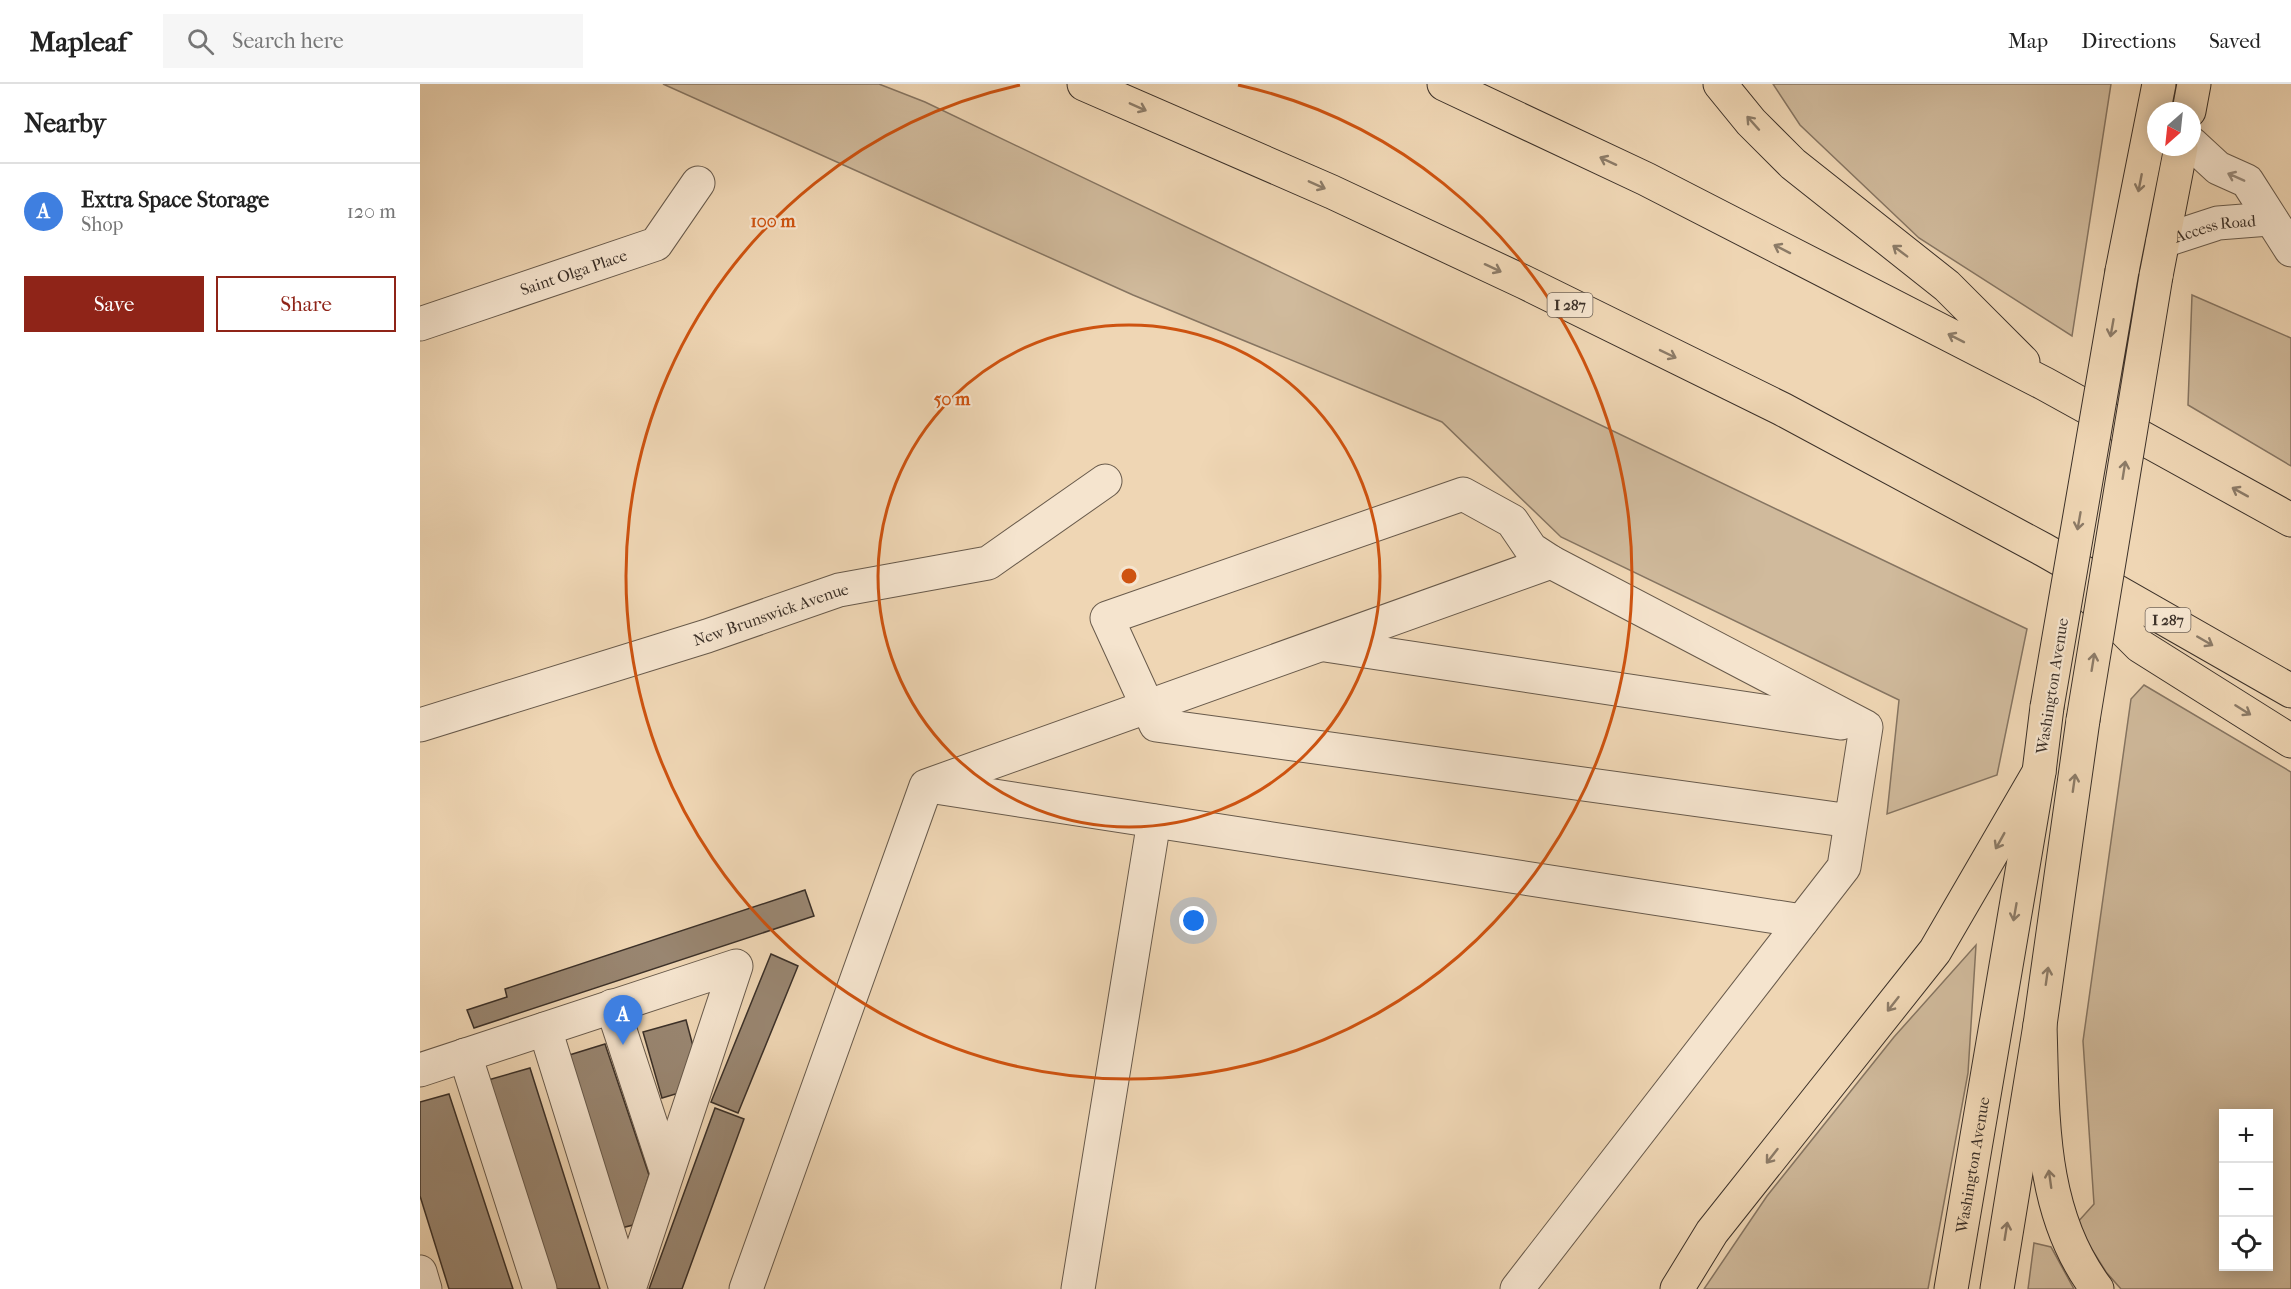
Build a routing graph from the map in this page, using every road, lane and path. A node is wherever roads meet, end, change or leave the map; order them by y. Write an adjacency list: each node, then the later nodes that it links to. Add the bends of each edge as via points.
1 (1084, 84): 17 (main road, I 287, one-way to 17, via 1332,192 1524,282 1782,409)
2 (1444, 84): 14 (main road, one-way to 2, via 1646,179)
3 (1720, 84): 14 (main road, one-way to 3, via 1947,286 1793,164)
4 (2159, 84): 25 (main road, Washington Avenue, one-way to 25, bridge, via 2122,271)
5 (2194, 84): 6 (main road)
6 (2191, 102)
7 (2201, 152): 10 (street, Access Road, one-way to 7, via 2247,181 2218,168)
8 (2179, 156): 11 (main road)
9 (698, 183): 13 (street, Saint Olga Place, via 656,244)
10 (2269, 219): 11 (street, Access Road, via 2218,223); 12 (street, Access Road)
11 (2163, 241): 31 (main road, one-way to 11, bridge, via 2083,720)
12 (2291, 250)
13 (420, 324)
14 (2045, 384): 16 (main road, one-way to 14)
15 (1105, 481): 22 (street, New Brunswick Avenue, via 988,563 839,590 707,636)
16 (2291, 520)
17 (2044, 550): 20 (main road, I 287, one-way to 20); 24 (main road, one-way to 24, via 2140,646)
18 (1551, 562): 19 (street); 21 (street, via 1532,549 1512,521 1462,494 1107,618); 23 (street)
19 (1321, 644): 21 (street); 23 (street)
20 (2291, 691)
21 (1148, 707): 26 (street); 28 (street, via 1156,725)
22 (420, 725)
23 (1866, 727): 28 (street)
24 (2291, 741)
25 (2039, 772): 43 (main road, one-way to 43, via 1935,951 1712,1232); 44 (main road, Washington Avenue, one-way to 44)
26 (926, 786): 27 (street); 40 (street)
27 (1154, 821): 29 (street); 41 (street)
28 (1851, 821): 29 (street, via 1844,867)
29 (1802, 921): 42 (street)
30 (612, 1006): 32 (street); 35 (street); 35 (street, via 736,966)
31 (2040, 1025): 45 (main road, one-way to 31); 46 (main road, one-way to 31, via 2078,1264 2052,1194 2043,1129)
32 (545, 1029): 33 (street); 39 (street)
33 (465, 1055): 34 (street); 38 (street)
34 (420, 1070)
35 (667, 1173): 39 (street)
36 (420, 1272): 37 (street)
37 (425, 1289)
38 (540, 1289)
39 (627, 1289)
40 (746, 1289)
41 (1078, 1289)
42 (1517, 1289)
43 (1677, 1289)
44 (1951, 1289)
45 (1997, 1289)
46 (2097, 1289)

